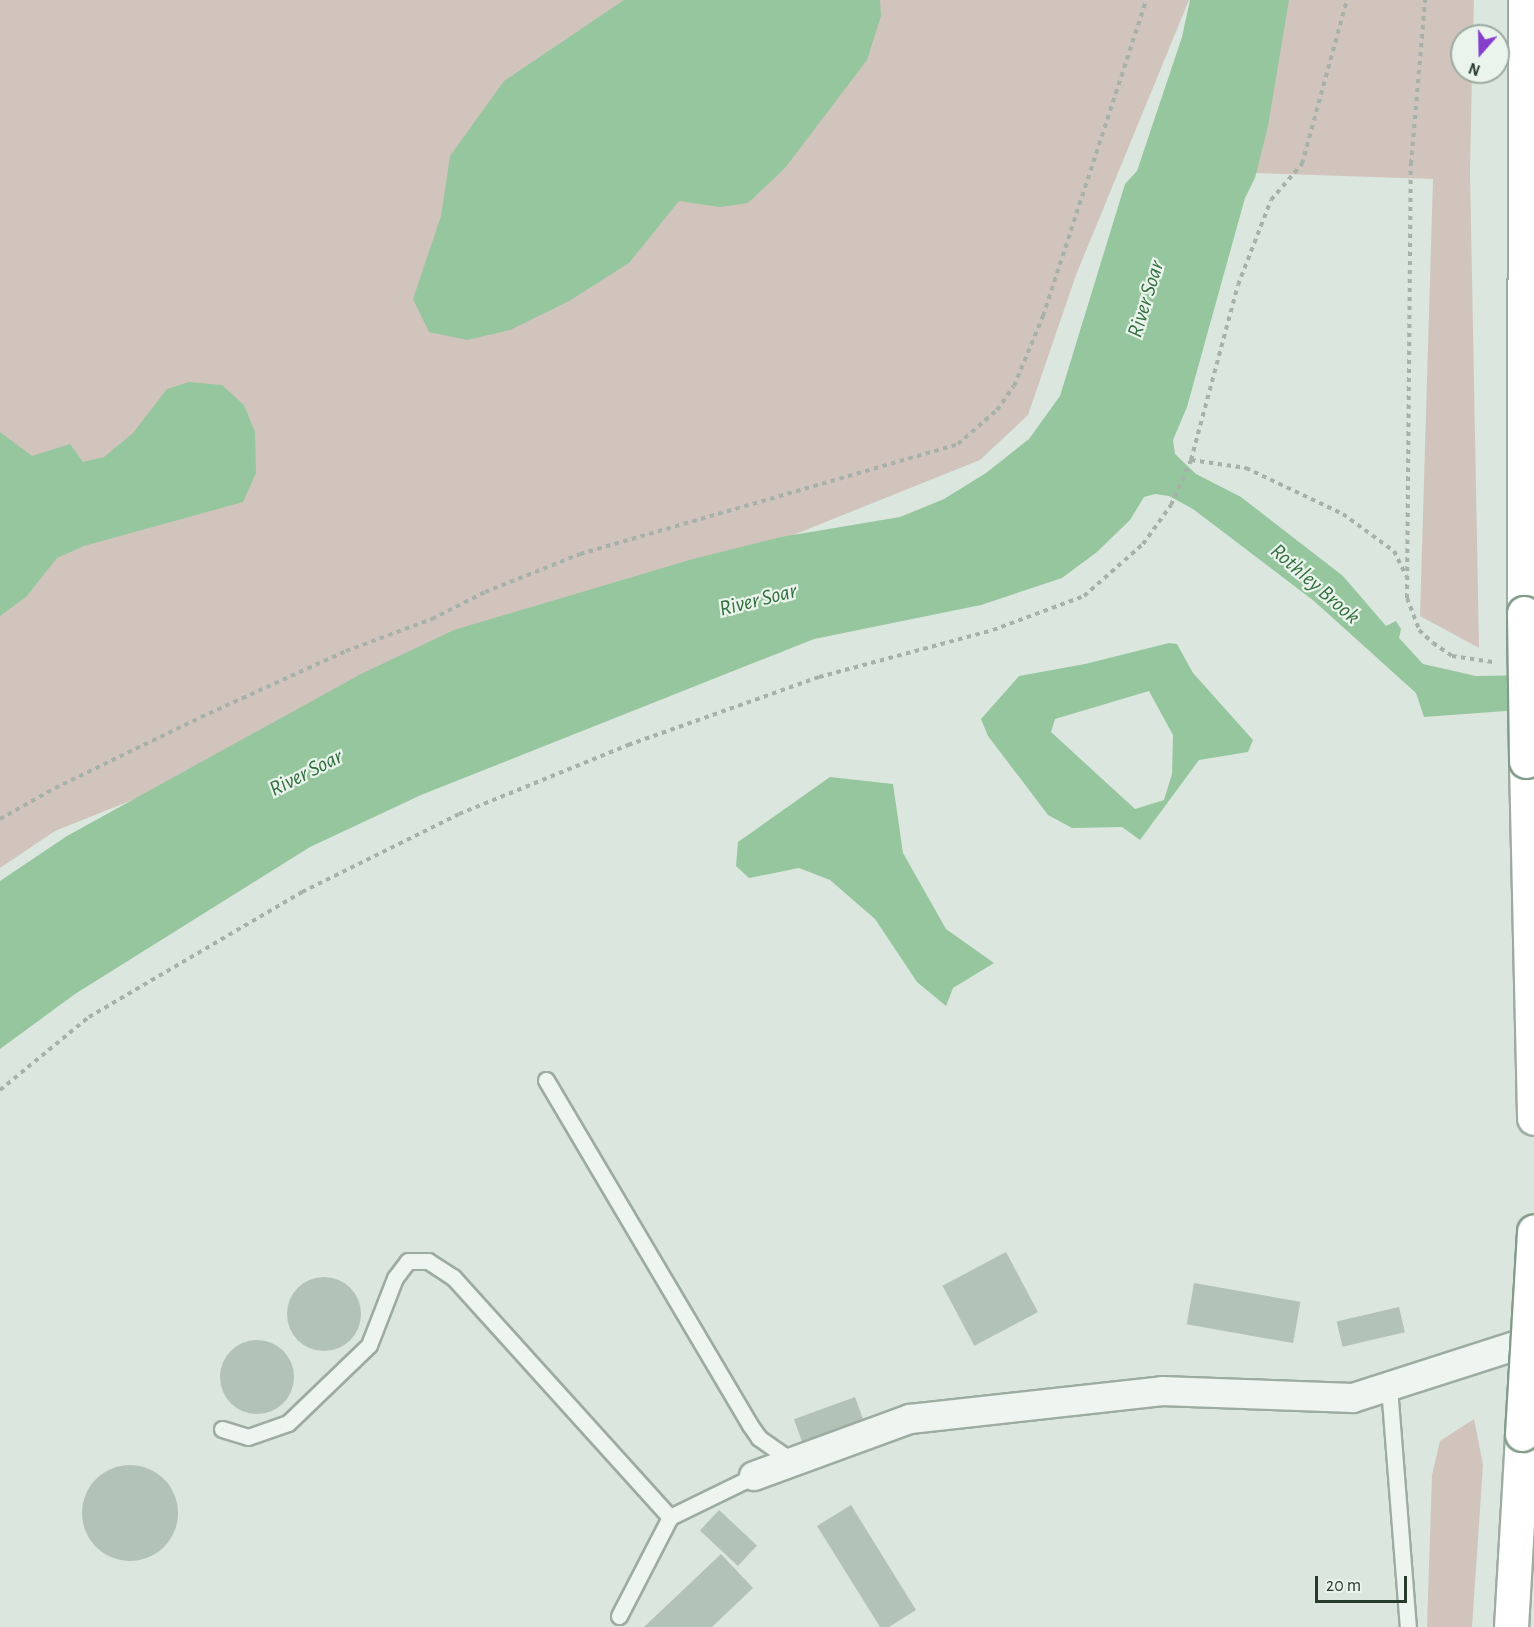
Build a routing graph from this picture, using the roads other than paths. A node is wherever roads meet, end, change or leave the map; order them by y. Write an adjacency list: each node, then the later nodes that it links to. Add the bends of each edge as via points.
1 (1525, 0): 3 (highway, bridge, via 1524,613)
2 (546, 1080): 8 (lane, via 750,1425 759,1438)
3 (1534, 1118)
4 (1534, 1231): 13 (highway, bridge)
5 (1534, 1340): 6 (street)
6 (1389, 1387): 8 (street, via 1353,1398 1162,1391 910,1419); 12 (lane)
7 (222, 1429): 10 (lane, via 248,1437 288,1423 369,1345 395,1278 408,1261 428,1261 453,1277)
8 (791, 1460): 9 (street)
9 (754, 1476): 10 (lane)
10 (670, 1517): 11 (lane)
11 (619, 1616)
12 (1408, 1627)
13 (1511, 1627)

